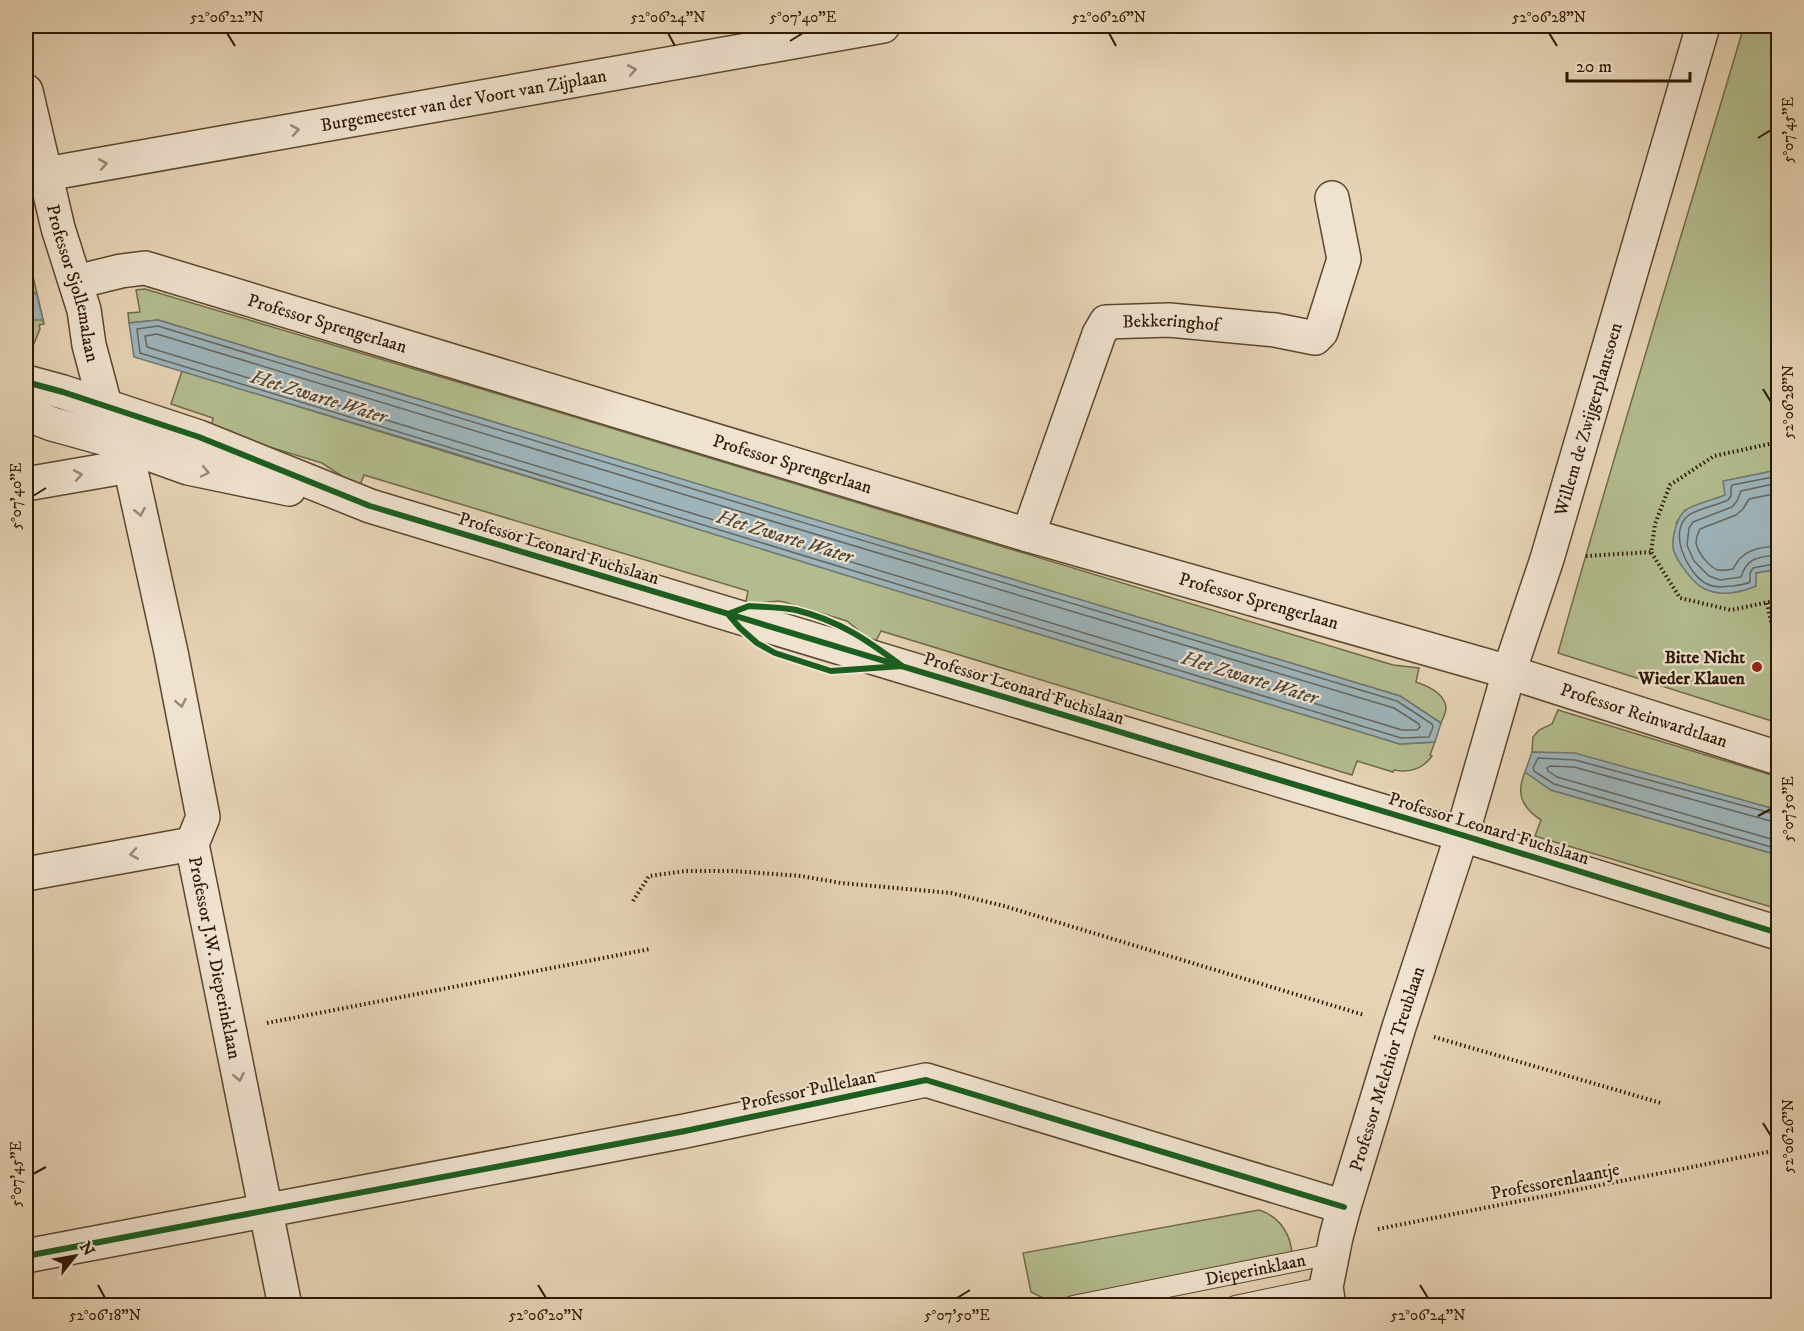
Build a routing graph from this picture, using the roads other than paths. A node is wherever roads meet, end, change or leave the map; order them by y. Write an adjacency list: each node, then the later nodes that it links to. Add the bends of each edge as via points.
1 (883, 26): 4 (street, Burgemeester van der Voort van Zijplaan, one-way to 1)
2 (1703, 26): 15 (street, Willem de Zwijgerplantsoen, via 1547,559)
3 (26, 91): 4 (street, Professor Sjollemalaan)
4 (46, 174): 6 (street, Professor Sjollemalaan)
5 (1332, 198): 14 (street, Bekkeringhof, via 1344,259 1321,332 1315,338 1275,330 1170,320 1106,322)
6 (76, 282): 8 (street, Professor Sjollemalaan); 14 (street, Professor Sprengerlaan, via 145,268)
7 (26, 382): 8 (street, Professor Leonard Fuchslaan)
8 (105, 405): 10 (street, Professor Sjollemalaan); 13 (street, Professor Leonard Fuchslaan, via 199,437)
9 (26, 414): 10 (street, Professor Leonard Fuchslaan)
10 (110, 440): 11 (street, Professor J.W. Dieperinklaan); 13 (street, Professor Leonard Fuchslaan, one-way to 13, via 188,468)
11 (130, 466): 12 (street, one-way to 11); 18 (street, Professor J.W. Dieperinklaan, one-way to 18, via 204,817)
12 (26, 484)
13 (370, 506): 17 (street, Professor Leonard Fuchslaan)
14 (1028, 535): 15 (street, Professor Sprengerlaan)
15 (1509, 672): 16 (street, Professor Reinwardtlaan); 17 (street, Willem de Zwijgerplantsoen)
16 (1779, 758)
17 (1465, 824): 20 (street, Professor Leonard Fuchslaan); 22 (street, Professor Melchior Treublaan)
18 (192, 844): 19 (street, one-way to 19); 21 (street, Professor J.W. Dieperinklaan, one-way to 21)
19 (26, 874)
20 (1779, 933)
21 (266, 1211): 22 (street, Professor Pullelaan, via 685,1131 926,1080); 23 (street, Professor Pullelaan); 25 (street, Professor J.W. Dieperinklaan)
22 (1338, 1233): 24 (street, Professor Melchior Treublaan); 26 (lane, Dieperinklaan)
23 (26, 1256)
24 (1328, 1296): 27 (lane)
25 (285, 1305)
26 (1073, 1305)
27 (1235, 1305)

